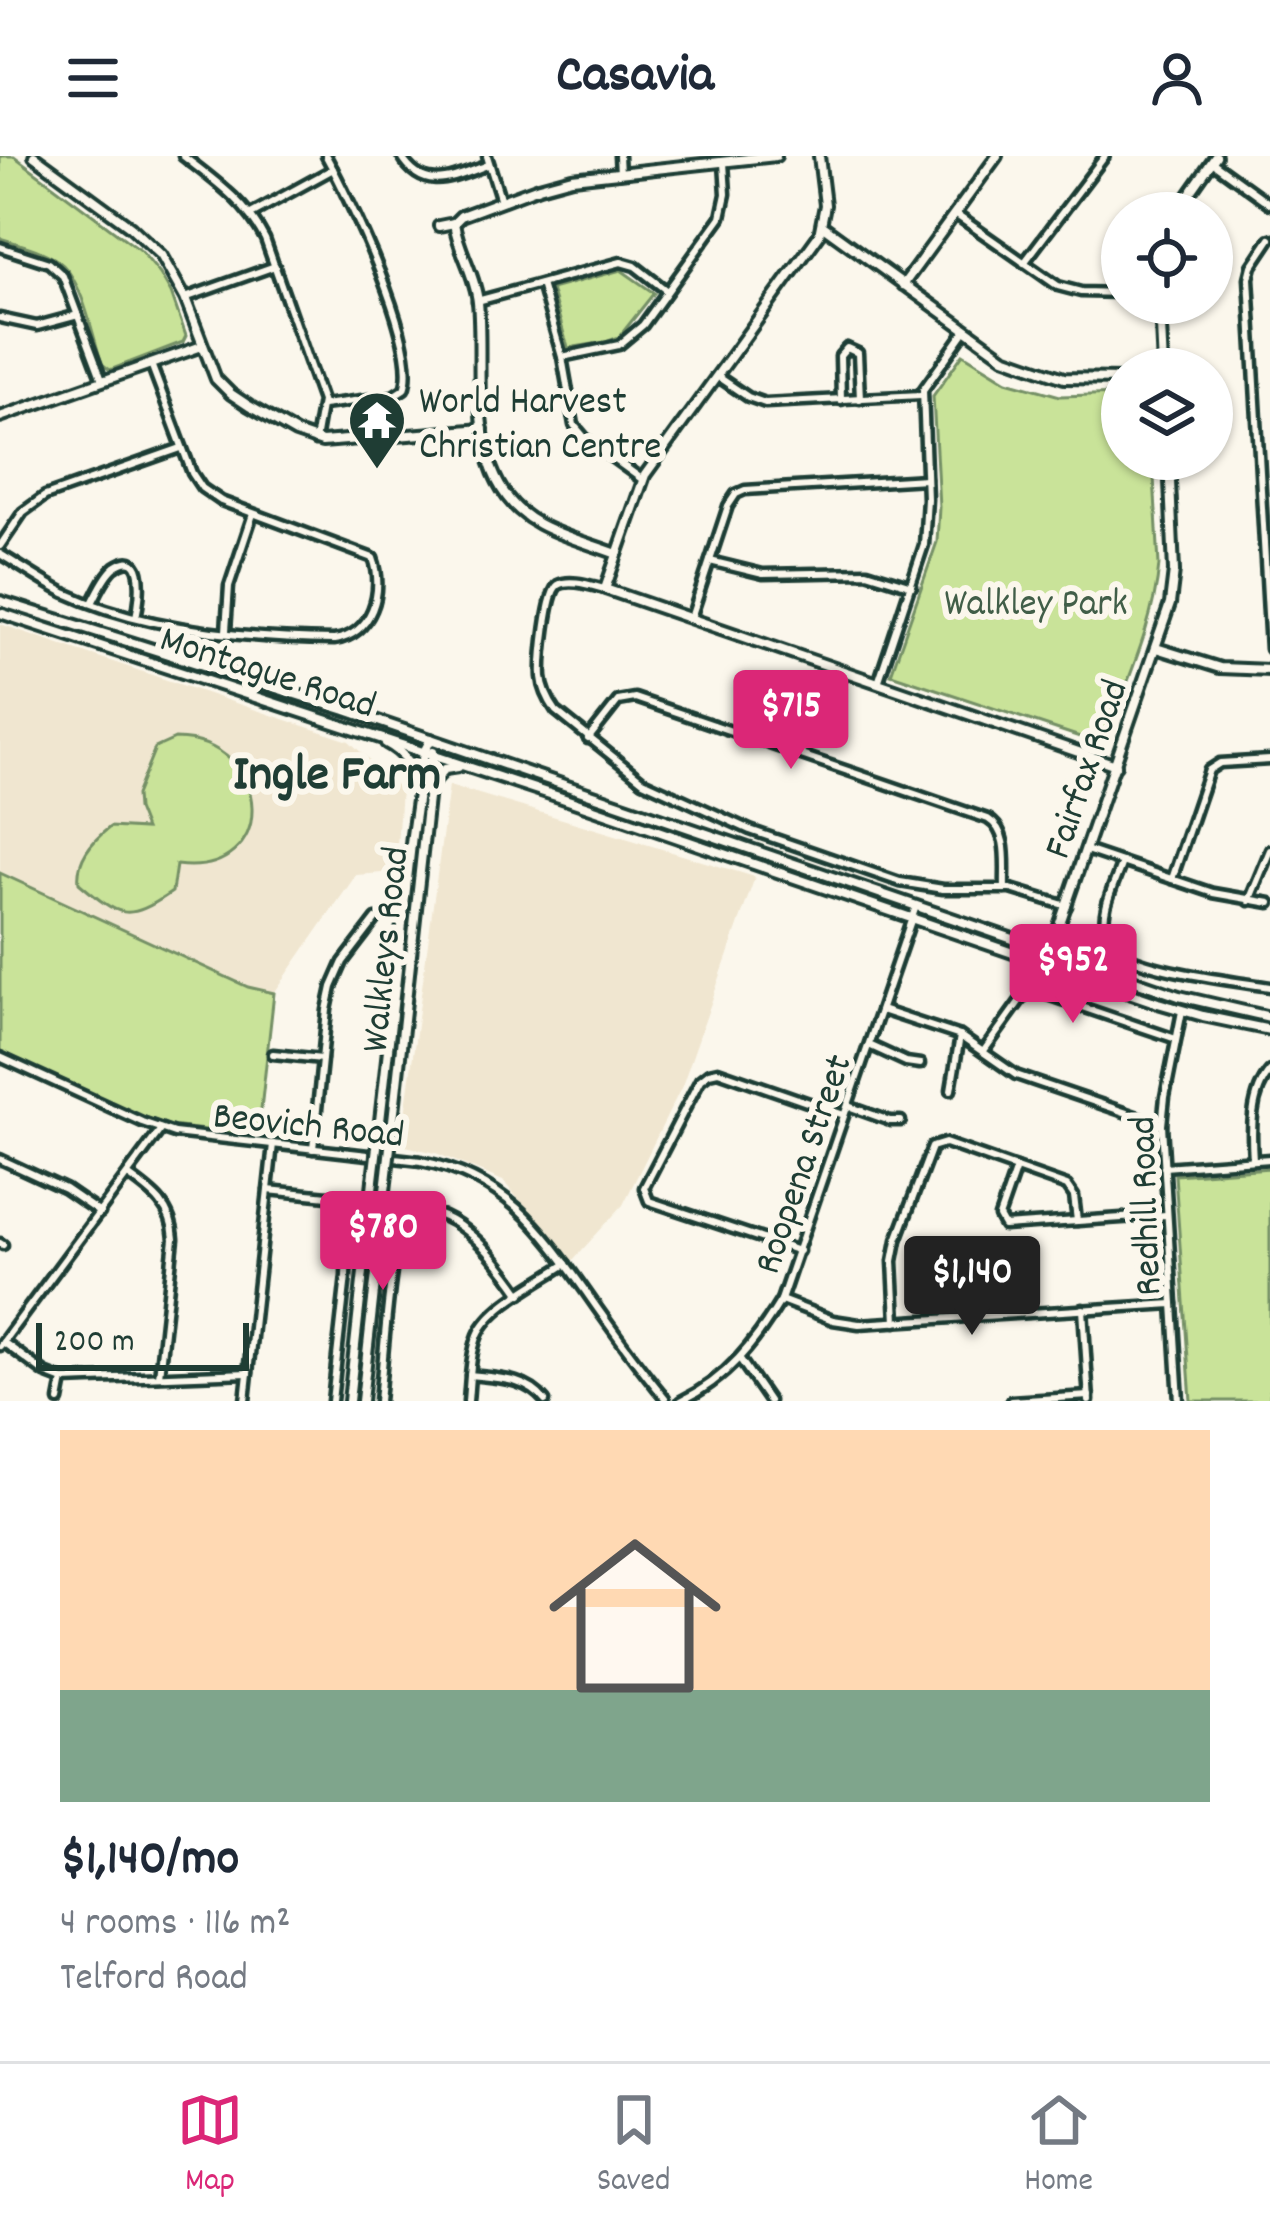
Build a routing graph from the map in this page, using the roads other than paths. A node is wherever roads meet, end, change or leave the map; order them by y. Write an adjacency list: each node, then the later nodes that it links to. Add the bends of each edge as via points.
1 (34, 156): 33 (main road, via 149,243)
2 (183, 156): 14 (street)
3 (208, 156): 14 (street)
4 (326, 156): 15 (street)
5 (401, 156): 12 (street, via 415,175 434,180)
6 (619, 156): 16 (street)
7 (776, 156): 13 (main road)
8 (819, 156): 24 (main road)
9 (997, 156): 21 (main road)
10 (1105, 156): 27 (street)
11 (1214, 159): 17 (main road); 19 (street)
12 (488, 160): 18 (street)
13 (724, 161): 16 (main road); 31 (street, via 721,217)
14 (200, 169): 20 (street)
15 (333, 169): 20 (street); 47 (street, via 375,256 408,383 393,396)
16 (620, 173): 18 (main road)
17 (1191, 192)
18 (501, 201): 22 (main road)
19 (1270, 204)
20 (250, 214): 28 (street)
21 (955, 214): 27 (street); 30 (main road)
22 (454, 223): 23 (main road); 34 (main road)
23 (439, 226)
24 (823, 226): 30 (main road); 41 (main road)
25 (1270, 239): 52 (street, via 1249,278)
26 (0, 247): 35 (street, via 57,269)
27 (1024, 264): 32 (street, via 1067,289)
28 (275, 266): 33 (street); 47 (street)
29 (541, 284): 31 (street, via 626,262); 34 (street); 39 (street)
30 (903, 285): 37 (main road)
31 (667, 291): 39 (street, via 625,342)
32 (1101, 293)
33 (185, 298): 38 (main road)
34 (477, 301): 49 (main road)
35 (78, 314): 36 (street, via 37,326); 43 (street)
36 (0, 318)
37 (965, 331): 42 (main road, via 1050,375); 44 (street)
38 (202, 346): 40 (main road); 50 (main road, via 231,394)
39 (562, 358): 55 (street, via 576,428)
40 (151, 364): 43 (main road); 51 (street)
41 (717, 376): 46 (street, via 761,403); 55 (main road)
42 (1101, 380)
43 (102, 381): 48 (main road)
44 (921, 395): 45 (street); 54 (street)
45 (860, 399): 46 (street); 46 (street, via 858,353 850,348 840,356)
46 (841, 400)
47 (323, 405): 50 (street)
48 (0, 417)
49 (483, 429): 50 (main road); 59 (main road, via 492,471 517,508)
50 (315, 441)
51 (182, 448): 57 (street, via 202,488); 58 (street, via 45,496 23,512)
52 (1259, 459): 53 (street); 61 (street)
53 (1270, 459)
54 (926, 479): 60 (street, via 740,492); 62 (street, via 926,533)
55 (643, 480): 59 (main road)
56 (1170, 480): 70 (main road, Fairfax Road, via 1173,580)
57 (253, 514): 69 (street, via 229,586); 69 (street, via 373,558 374,606 365,625 342,639)
58 (0, 550): 65 (street)
59 (617, 554): 63 (main road)
60 (710, 561): 62 (street, via 763,574 867,572); 68 (street)
61 (1268, 580): 71 (street)
62 (912, 586): 74 (street)
63 (605, 589): 68 (main road); 77 (street, via 569,583 554,590 543,665 550,704)
64 (0, 601): 76 (main road, Montague Road)
65 (92, 603): 67 (street); 67 (street, via 112,569 130,564 141,578)
66 (0, 613): 75 (main road, Montague Road)
67 (136, 617): 69 (street)
68 (691, 618): 72 (main road)
69 (226, 632)
70 (1156, 648): 73 (main road, via 1220,668); 81 (main road, Fairfax Road)
71 (1270, 649)
72 (831, 668): 74 (main road); 79 (street)
73 (1270, 670)
74 (878, 683): 81 (main road)
75 (372, 734): 78 (main road, Montague Road); 84 (main road, via 409,762)
76 (431, 739): 78 (main road, Walkleys Road); 93 (main road, Montague Road)
77 (588, 739): 79 (street, via 614,705 631,698); 89 (street, via 660,790 790,844 911,885)
78 (429, 753): 82 (main road, Montague Road); 83 (main road, Walkleys Road); 84 (main road, Walkleys Road)
79 (801, 753): 89 (street, via 993,821 1003,834)
80 (1270, 760): 88 (street, via 1209,770)
81 (1116, 765): 85 (main road, Fairfax Road)
82 (483, 771): 83 (main road, via 449,767); 94 (main road, Montague Road)
83 (430, 787): 149 (main road, Walkleys Road, bridge)
84 (416, 807): 148 (main road, Walkleys Road, bridge)
85 (1086, 850): 87 (street); 92 (main road, Fairfax Road)
86 (1270, 850): 90 (street)
87 (1122, 862): 88 (street); 98 (street, via 1104,920 1118,950 1174,970)
88 (1172, 879): 90 (street)
89 (1005, 889): 92 (street)
90 (1249, 901): 91 (street)
91 (1270, 903)
92 (1067, 905): 96 (main road, Fairfax Road)
93 (916, 906): 94 (street, Roopena Street); 96 (main road, Montague Road)
94 (911, 918): 97 (main road, Montague Road); 100 (street, Roopena Street)
95 (376, 920): 110 (street, via 333,982)
96 (1050, 952): 97 (main road, Fairfax Road); 99 (main road, Montague Road)
97 (1046, 964): 101 (main road, Montague Road)
98 (1270, 987)
99 (1185, 998): 101 (main road); 102 (main road, Montague Road)
100 (881, 1010): 104 (street); 106 (street, Roopena Street)
101 (1182, 1010): 103 (main road, Montague Road); 105 (street, Redhill Road)
102 (1270, 1017)
103 (1270, 1030)
104 (959, 1036): 107 (street); 113 (street)
105 (1176, 1039): 107 (street, via 1038,992 1024,995); 116 (street, Redhill Road)
106 (869, 1045): 111 (street); 114 (street, Roopena Street)
107 (983, 1052): 116 (street, via 1016,1075)
108 (273, 1054): 110 (street)
109 (0, 1057): 117 (street, Beovich Road)
110 (322, 1059): 119 (street)
111 (920, 1064)
112 (1270, 1071): 122 (street, via 1256,1100)
113 (951, 1090)
114 (847, 1111): 115 (street); 130 (street, Roopena Street); 130 (street, via 709,1072 644,1188 649,1201)
115 (901, 1121)
116 (1162, 1125): 123 (street, Redhill Road)
117 (160, 1129): 118 (street, Beovich Road); 125 (street)
118 (273, 1144): 119 (street, Beovich Road); 126 (street)
119 (313, 1148): 131 (street, Beovich Road, via 421,1161 474,1178 534,1221)
120 (0, 1159): 127 (street)
121 (1270, 1159): 122 (street)
122 (1252, 1160): 123 (street)
123 (1164, 1167): 128 (street, Redhill Road)
124 (1016, 1168): 129 (street, via 1067,1186); 129 (street, via 999,1217 1004,1226); 136 (street, via 945,1142 932,1147 897,1240)
125 (128, 1175): 127 (street); 141 (street, via 162,1202 173,1230)
126 (268, 1190): 139 (street); 147 (street, via 332,1196 348,1209)
127 (100, 1213): 137 (street)
128 (1166, 1215): 129 (street); 134 (street, Redhill Road)
129 (1077, 1221)
130 (799, 1251): 133 (street, Roopena Street)
131 (566, 1264): 132 (street); 144 (street, Beovich Road)
132 (521, 1294): 140 (street, via 480,1330); 150 (street, via 462,1228 420,1210 404,1214)
133 (781, 1300): 136 (street, via 833,1320); 138 (street, Roopena Street)
134 (1173, 1304): 135 (street); 156 (street, Redhill Road)
135 (1083, 1310): 136 (street); 143 (street)
136 (896, 1322)
137 (2, 1344): 142 (street)
138 (740, 1359): 153 (street, Roopena Street); 154 (street)
139 (248, 1373): 141 (street); 146 (street)
140 (470, 1375): 151 (street); 152 (street, via 516,1380)
141 (159, 1376): 142 (street)
142 (62, 1380): 145 (street)
143 (1089, 1399): 155 (street)
144 (663, 1400): 153 (street)
145 (59, 1401)
146 (245, 1401)
147 (332, 1401)
148 (349, 1401)
149 (362, 1401)
150 (379, 1401)
151 (468, 1401)
152 (545, 1401)
153 (679, 1401)
154 (770, 1401)
155 (1012, 1401)
156 (1179, 1401)

